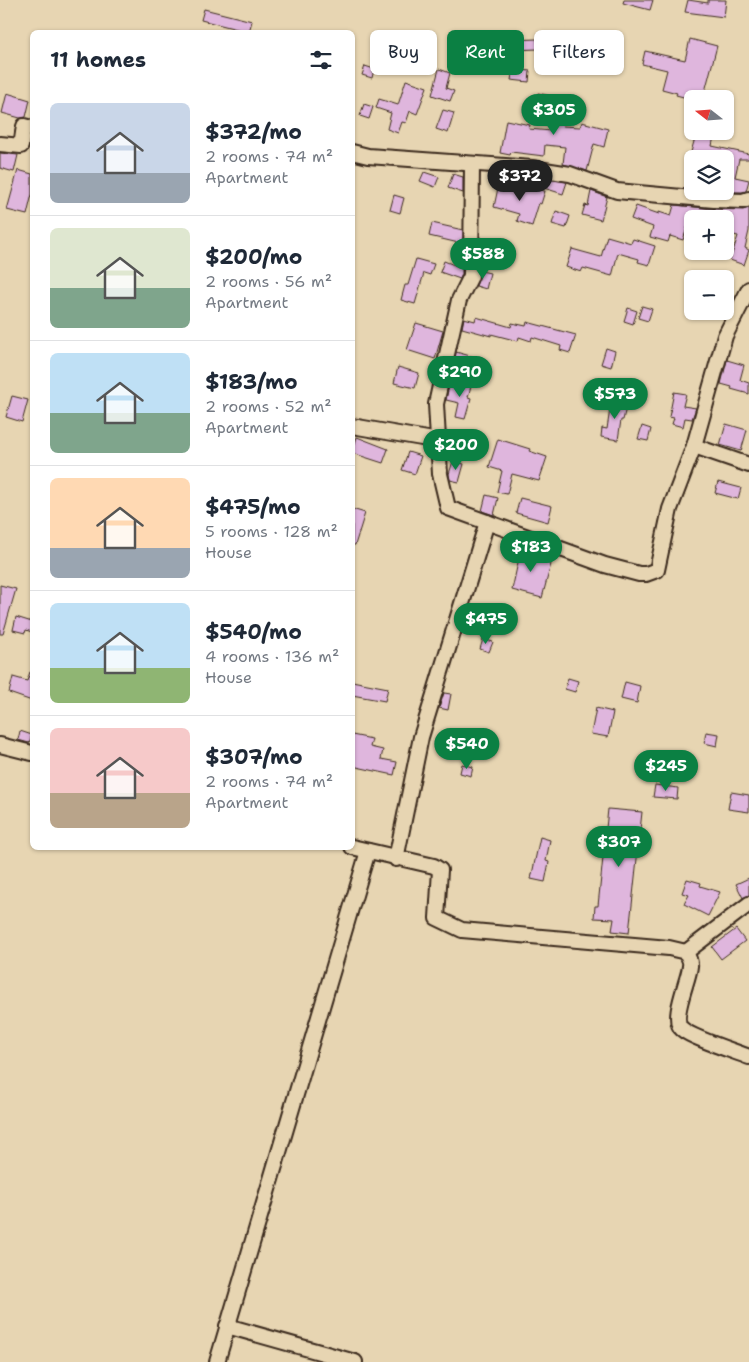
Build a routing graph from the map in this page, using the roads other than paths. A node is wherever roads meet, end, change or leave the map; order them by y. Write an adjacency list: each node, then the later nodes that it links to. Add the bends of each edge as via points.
1 (30, 128): 2 (street, via 24,126 21,146)
2 (0, 144)
3 (355, 153): 4 (street)
4 (472, 164): 5 (street, via 570,174 617,191 714,200); 8 (street, via 471,276 459,300 443,366 436,404)
5 (749, 199)
6 (749, 289): 9 (street, via 725,336)
7 (355, 427): 8 (street)
8 (439, 441): 11 (street, via 440,474 448,508)
9 (694, 446): 10 (street); 11 (street, via 670,509 657,570 640,574 605,565)
10 (749, 465)
11 (488, 522): 16 (street, via 421,738)
12 (0, 745): 13 (street)
13 (30, 752)
14 (355, 848): 15 (street)
15 (368, 851): 16 (street); 20 (street)
16 (396, 859): 18 (street, via 440,870 437,918 462,930)
17 (749, 904): 18 (street)
18 (686, 952): 19 (street, via 691,964 680,1005 678,1023 681,1028)
19 (749, 1057)
20 (227, 1326): 21 (street); 22 (street)
21 (217, 1362)
22 (356, 1362)

